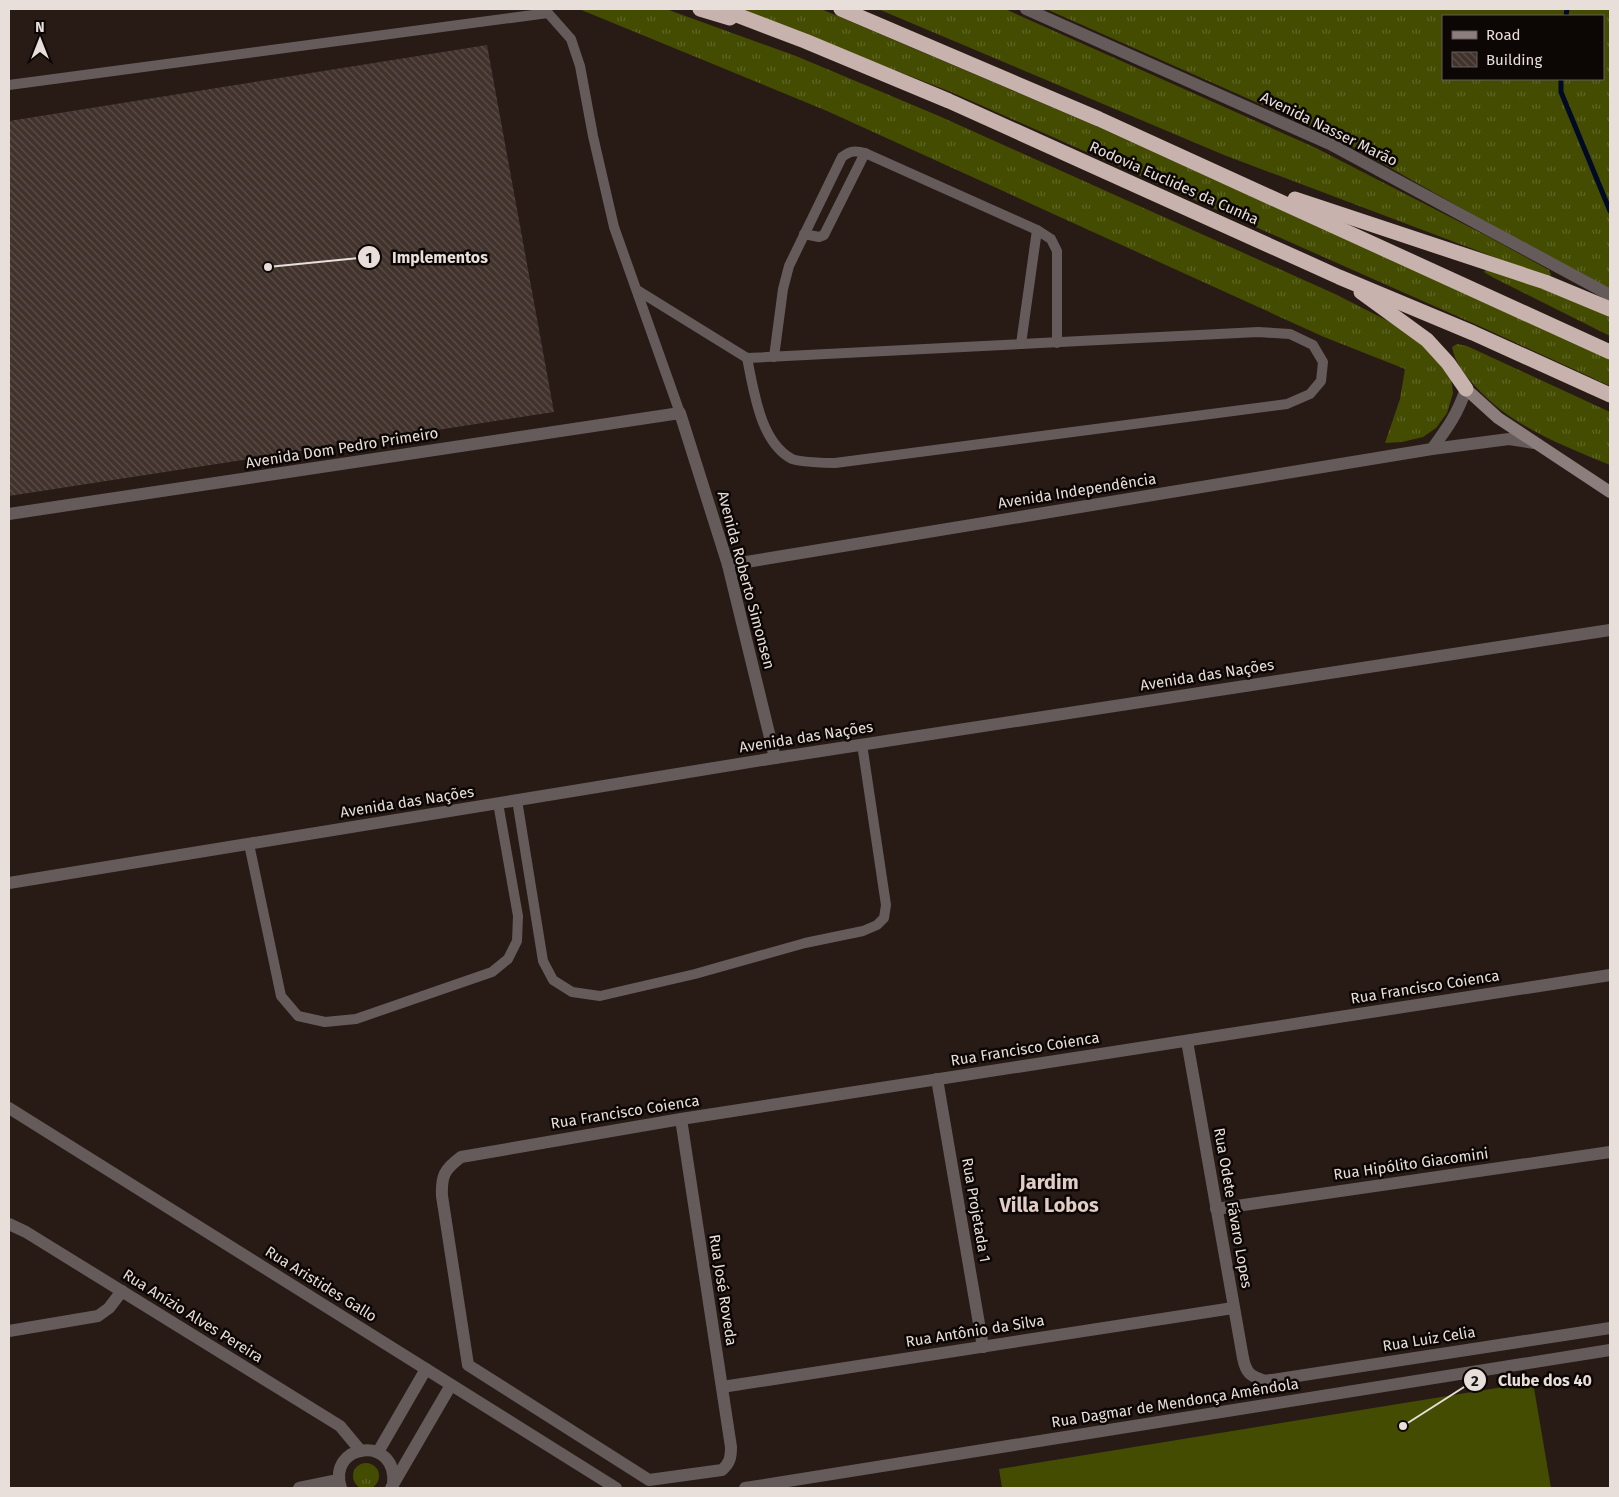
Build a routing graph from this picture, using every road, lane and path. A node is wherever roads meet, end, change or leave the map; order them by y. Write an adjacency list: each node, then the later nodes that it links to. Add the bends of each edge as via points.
1 (700, 9): 6 (highway)
2 (721, 9): 6 (highway, Rodovia Euclides da Cunha)
3 (841, 9): 9 (highway, Rodovia Euclides da Cunha)
4 (1026, 9): 14 (street, Avenida Nasser Marão, via 1330,144)
5 (545, 11): 7 (lane); 13 (lane, via 571,39 580,66 614,227)
6 (805, 41): 12 (highway, Rodovia Euclides da Cunha, via 949,101)
7 (9, 85)
8 (865, 153): 10 (lane); 11 (lane, via 856,150 842,157); 11 (lane, via 824,234 819,237)
9 (1219, 174): 15 (highway, via 1545,282); 18 (highway, Rodovia Euclides da Cunha)
10 (1037, 230): 16 (lane, via 1050,239 1057,251); 17 (lane)
11 (804, 234): 19 (lane, via 789,266 783,289)
12 (1340, 277): 21 (highway, via 1427,340); 22 (highway, Rodovia Euclides da Cunha)
13 (637, 290): 20 (lane); 23 (lane)
14 (1610, 294)
15 (1610, 309)
16 (1057, 343): 17 (lane); 20 (lane, via 1258,332 1290,334 1313,344 1323,362 1321,381 1310,394 1287,404 835,463 793,460 773,442 760,414)
17 (1021, 344): 19 (lane)
18 (1610, 352)
19 (774, 357): 20 (lane)
20 (747, 358)
21 (1466, 389): 24 (main road, via 1498,418); 25 (street, via 1455,417)
22 (1610, 396)
23 (680, 413): 27 (street, Avenida Dom Pedro Primeiro); 28 (street, Avenida Roberto Simonsen)
24 (1534, 443): 25 (street, Avenida Independência, via 1509,439); 26 (main road)
25 (1432, 448): 28 (street, Avenida Independência)
26 (1610, 492)
27 (9, 514)
28 (728, 565): 31 (street, Avenida Roberto Simonsen)
29 (1610, 630): 30 (street, Avenida das Nações)
30 (862, 744): 31 (street, Avenida das Nações); 32 (lane, via 886,905 884,918 877,925 600,996 572,992 552,980 543,961)
31 (775, 758): 32 (street, Avenida das Nações)
32 (517, 800): 33 (street, Avenida das Nações)
33 (498, 803): 34 (street, Avenida das Nações); 34 (lane, via 518,916 517,941 508,959 492,972 356,1019 325,1022 298,1016 281,996)
34 (249, 844): 35 (street, Avenida das Nações)
35 (9, 883)
36 (1610, 975): 37 (street, Rua Francisco Coienca)
37 (1187, 1041): 38 (street, Rua Francisco Coienca); 42 (street, Rua Odete Fávaro Lopes)
38 (937, 1079): 40 (street, Rua Francisco Coienca); 48 (street, Rua Projetada 1)
39 (9, 1108): 50 (street, Rua Aristides Gallo)
40 (681, 1119): 53 (street, Rua José Roveda); 56 (street, Rua Francisco Coienca, via 461,1157 448,1166 442,1180 442,1196 468,1365 649,1480 722,1470)
41 (1610, 1152): 42 (street, Rua Hipólito Giacomini)
42 (1216, 1209): 45 (street, Rua Odete Fávaro Lopes)
43 (11, 1225): 44 (street, Rua Anízio Alves Pereira)
44 (122, 1292): 47 (street, via 98,1316); 54 (street, Rua Anízio Alves Pereira, via 340,1426 352,1438)
45 (1233, 1308): 48 (street, Rua Antônio da Silva); 51 (street, Rua Odete Fávaro Lopes, via 1246,1369)
46 (1610, 1328): 51 (street, Rua Luiz Celia, via 1265,1381)
47 (9, 1331)
48 (983, 1347): 53 (street, Rua Antônio da Silva)
49 (1610, 1350): 61 (street, Rua Dagmar de Mendonça Amêndola)
50 (426, 1369): 52 (street, Rua Aristides Gallo); 55 (street)
51 (1254, 1378)
52 (451, 1385): 58 (street); 60 (street, Rua Aristides Gallo)
53 (722, 1387): 56 (street, Rua José Roveda, via 731,1447)
54 (356, 1452): 55 (street); 57 (street, via 341,1466)
55 (378, 1452): 58 (street, via 392,1465)
56 (728, 1465)
57 (338, 1486): 59 (street, via 323,1484)
58 (392, 1486)
59 (299, 1488)
60 (616, 1488)
61 (745, 1488)

